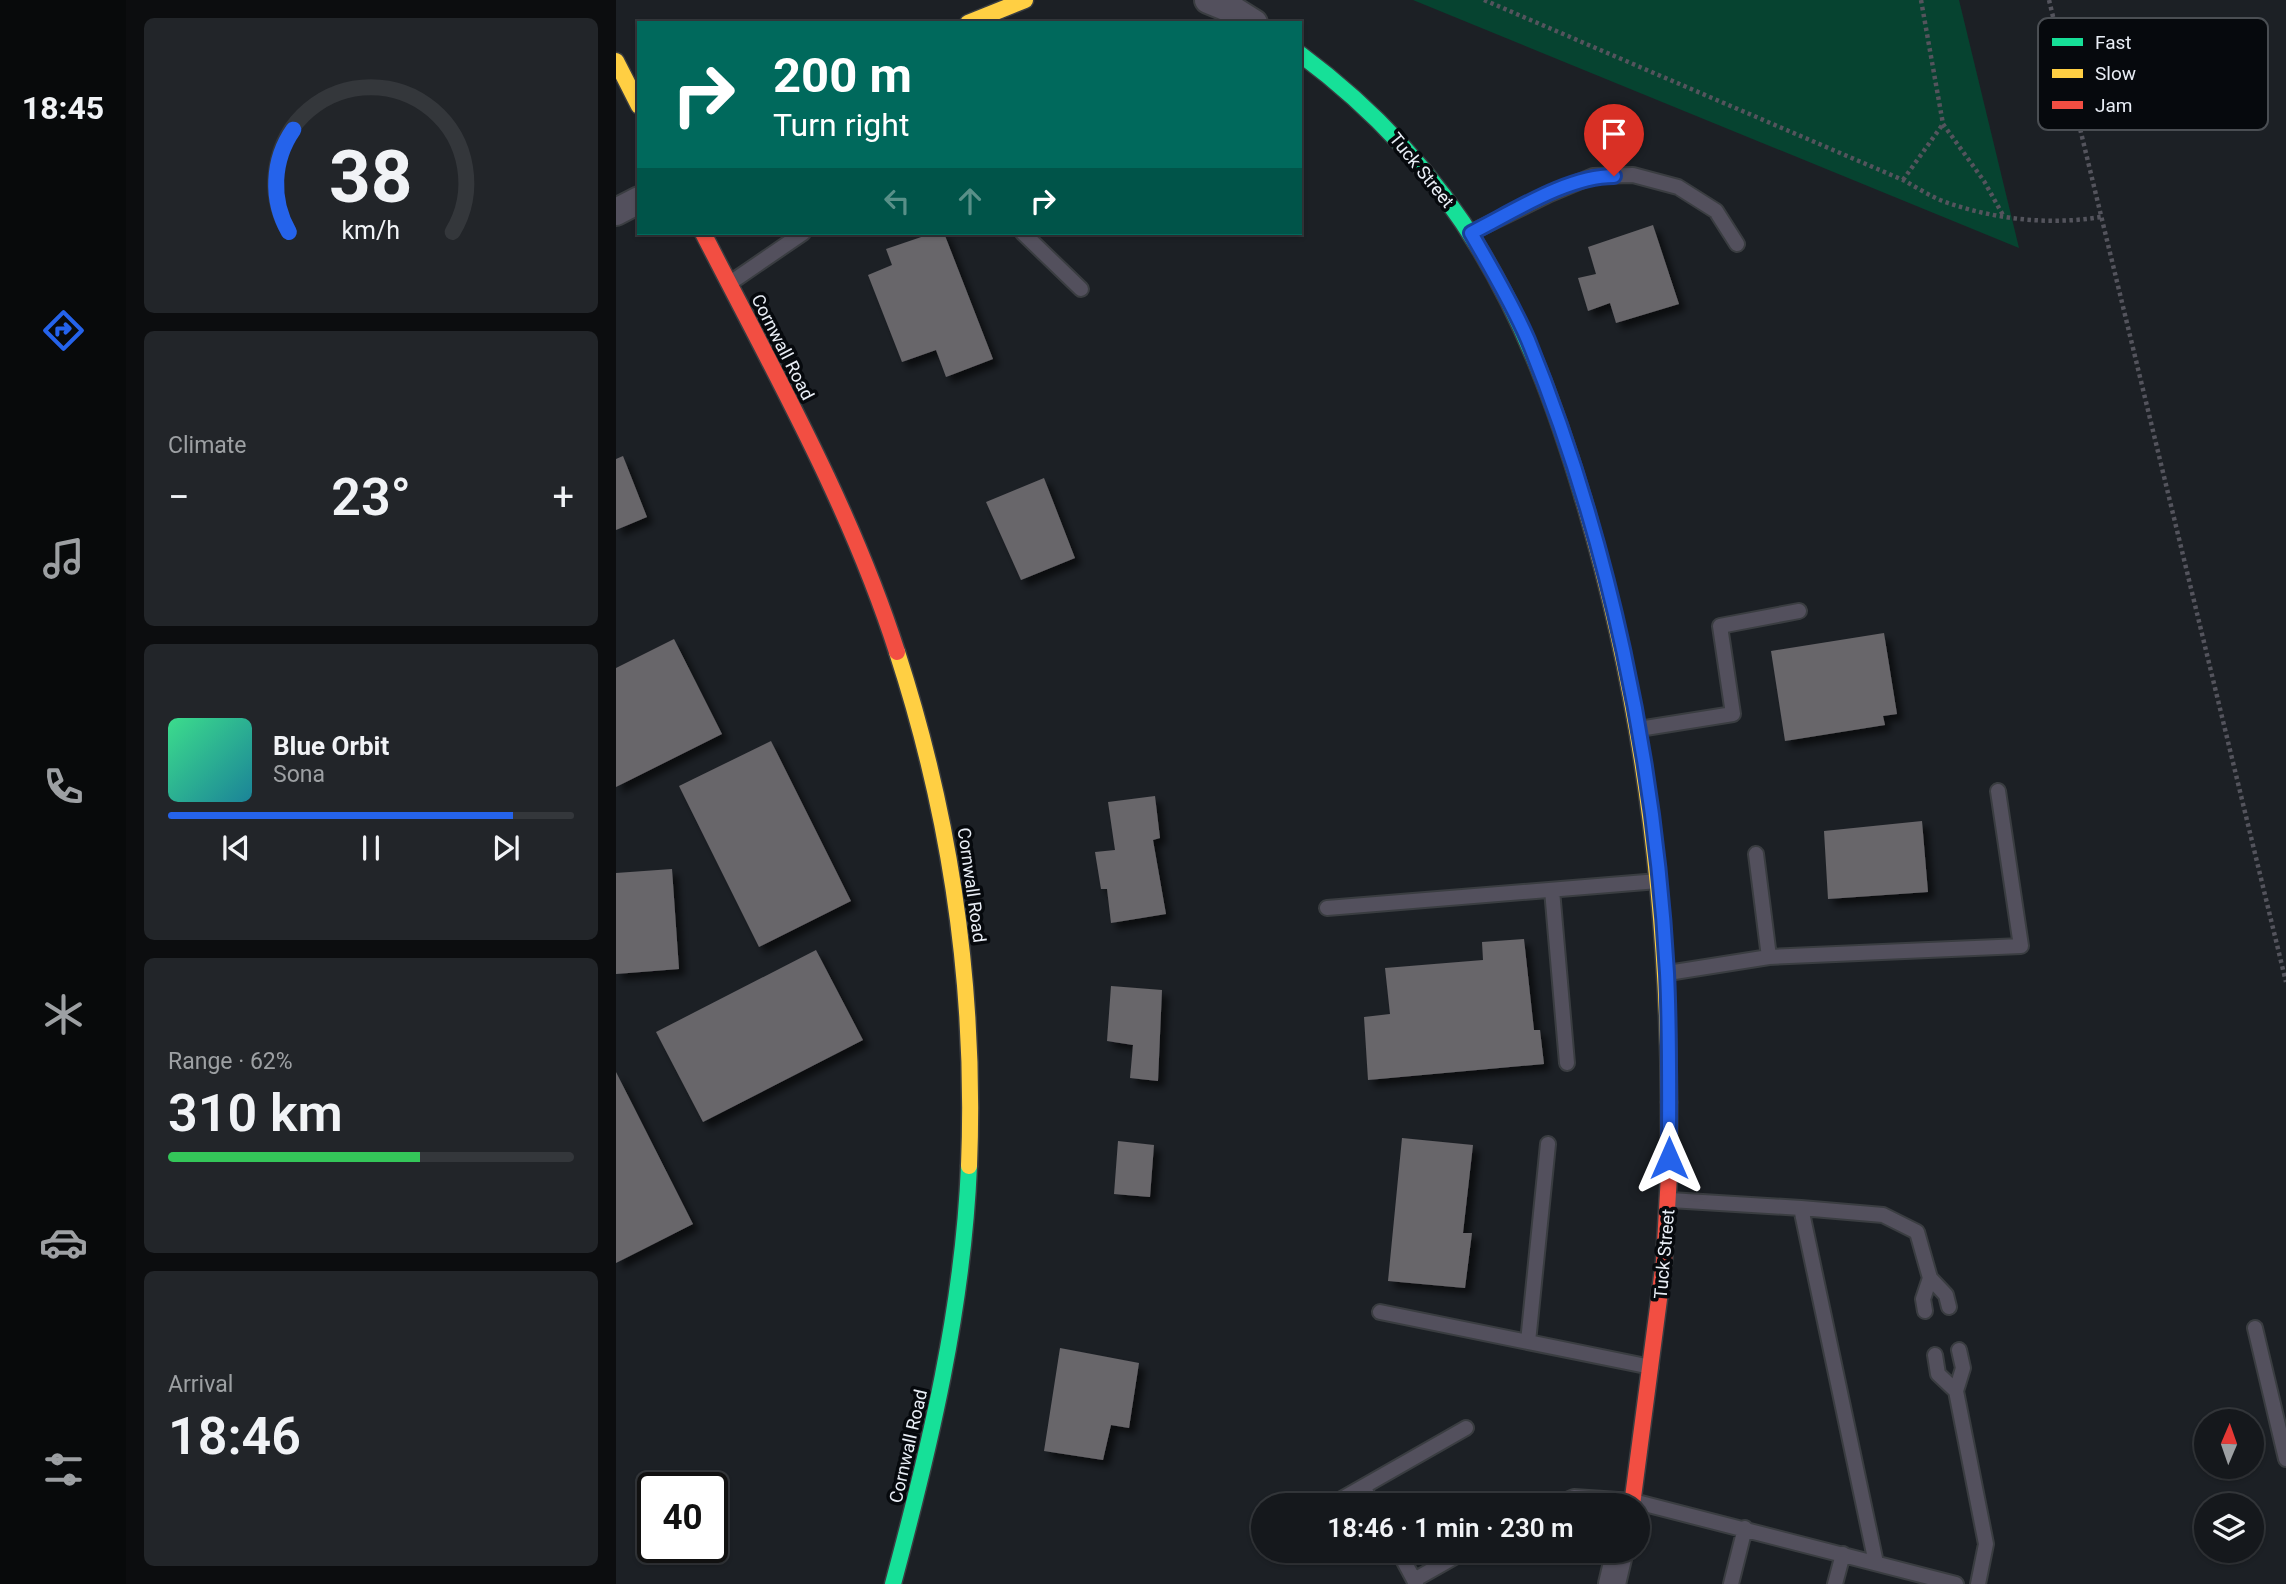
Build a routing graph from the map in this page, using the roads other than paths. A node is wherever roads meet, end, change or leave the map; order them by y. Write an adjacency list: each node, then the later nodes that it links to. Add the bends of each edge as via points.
1 (1025, 0): 3 (street)
2 (1213, 1): 4 (street)
3 (973, 21)
4 (1250, 21)
5 (1302, 56): 10 (street, Tuck Street, via 1396,136)
6 (616, 61): 7 (street)
7 (637, 102)
8 (637, 201): 9 (street)
9 (616, 212)
10 (1471, 233): 14 (lane, via 1593,176 1633,175 1678,187 1716,211); 18 (street, Tuck Street, via 1527,339 1572,465 1604,573)
11 (704, 235): 15 (street, Cornwall Road)
12 (800, 235): 15 (lane)
13 (1025, 235): 16 (lane)
14 (1737, 244)
15 (729, 284): 54 (street, Cornwall Road, via 844,514 891,631 929,755 954,883 970,1084 960,1284 937,1412)
16 (1081, 289)
17 (1799, 611): 18 (lane, via 1720,626 1732,714)
18 (1638, 730): 21 (street, Tuck Street)
19 (1998, 791): 24 (lane, via 2021,946)
20 (1756, 854): 24 (lane)
21 (1659, 881): 22 (lane); 25 (street, Tuck Street)
22 (1552, 890): 23 (lane); 26 (lane)
23 (1327, 908)
24 (1769, 957): 25 (lane)
25 (1667, 973): 28 (street, Tuck Street)
26 (1567, 1063)
27 (1548, 1143): 35 (lane)
28 (1669, 1199): 29 (lane); 38 (street, Tuck Street)
29 (1801, 1208): 30 (lane, via 1883,1215 1917,1232); 52 (lane)
30 (1930, 1278): 31 (lane, via 1946,1295); 32 (lane, via 1923,1299)
31 (1949, 1307)
32 (1925, 1311)
33 (1381, 1312): 35 (lane)
34 (2255, 1328): 41 (lane)
35 (1528, 1342): 38 (lane)
36 (1959, 1350): 39 (lane, via 1963,1368)
37 (1935, 1355): 39 (lane, via 1938,1374)
38 (1653, 1367): 45 (street, Tuck Street)
39 (1956, 1391): 59 (lane, via 1986,1544)
40 (1466, 1428): 42 (lane)
41 (2286, 1459)
42 (1363, 1487): 43 (lane); 44 (lane)
43 (1352, 1493)
44 (1366, 1493)
45 (1634, 1493)
46 (1650, 1507): 47 (lane)
47 (1745, 1528): 48 (lane); 56 (lane)
48 (1843, 1554): 52 (lane); 57 (lane)
49 (1405, 1563): 53 (lane)
50 (1445, 1563): 53 (lane)
51 (1617, 1563): 55 (street)
52 (1876, 1563): 58 (lane)
53 (1415, 1582)
54 (893, 1584)
55 (1612, 1584)
56 (1731, 1584)
57 (1835, 1584)
58 (1956, 1584)
59 (1978, 1584)

